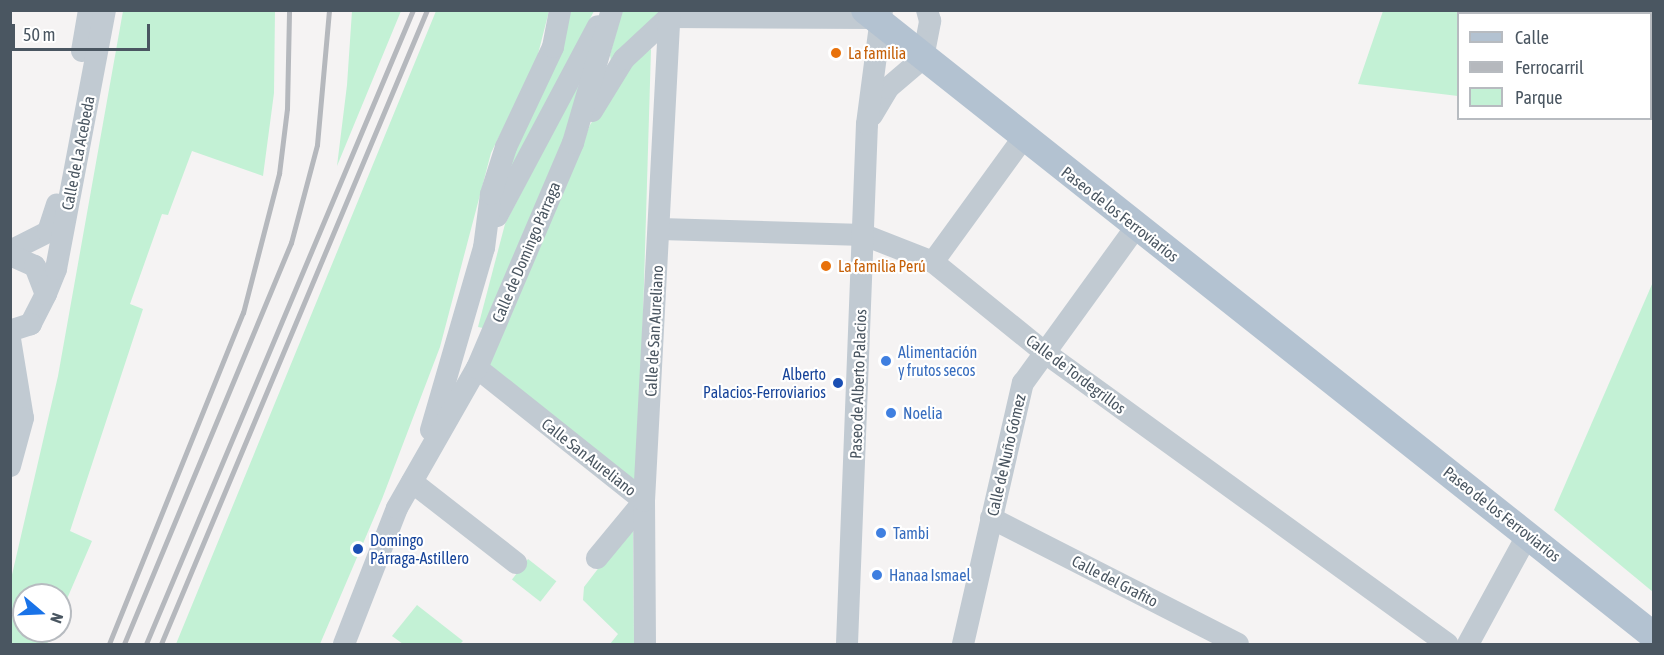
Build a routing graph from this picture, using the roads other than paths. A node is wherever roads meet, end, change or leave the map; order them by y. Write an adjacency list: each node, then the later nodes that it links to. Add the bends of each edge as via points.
1 (560, 10): 15 (street, Calle de Domingo Párraga, via 553,47 506,147 491,194)
2 (605, 10): 15 (street, Calle de Domingo Párraga, via 504,198)
3 (612, 10): 11 (street, Calle de Domingo Párraga)
4 (927, 10): 8 (street, via 930,21)
5 (91, 12): 16 (street, Calle de La Acebeda, via 58,203 48,232); 18 (street, Calle de La Acebeda, via 56,269)
6 (875, 16): 7 (street); 8 (main road, Paseo de los Ferroviarios); 9 (street, Paseo de Alberto Palacios)
7 (669, 17): 11 (street, via 624,59); 13 (street, Calle de San Aureliano)
8 (923, 58): 9 (street, Paseo de Alberto Palacios, via 888,88); 10 (main road, Paseo de los Ferroviarios)
9 (867, 124): 14 (street, Paseo de Alberto Palacios)
10 (1023, 138): 12 (main road, Paseo de los Ferroviarios); 17 (street)
11 (573, 143): 22 (street, Calle de Domingo Párraga)
12 (1136, 227): 21 (street, Calle de Nuño Gómez); 27 (main road, Paseo de los Ferroviarios)
13 (660, 229): 14 (street, Calle de Tordegrillos); 25 (street, Calle de San Aureliano)
14 (864, 235): 17 (street, Calle de Tordegrillos); 33 (street, Paseo de Alberto Palacios)
15 (484, 248): 24 (street, Calle de Domingo Párraga)
16 (10, 253): 18 (street, via 35,266)
17 (933, 262): 21 (street, Calle de Tordegrillos)
18 (46, 294): 19 (street, Calle de La Acebeda, via 31,324)
19 (10, 331)
20 (10, 339): 23 (street, via 22,418)
21 (1044, 352): 26 (street, Calle de Nuño Gómez, via 1023,383); 36 (street, Calle de Tordegrillos)
22 (477, 368): 24 (street, Calle de Domingo Párraga); 25 (street, Calle San Aureliano)
23 (10, 466)
24 (412, 482): 29 (street); 31 (street, Calle de Domingo Párraga)
25 (644, 501): 28 (street, Calle San Aureliano); 32 (street, Calle de San Aureliano)
26 (991, 518): 34 (street, Calle de Nuño Gómez); 35 (street, Calle del Grafito)
27 (1528, 534): 30 (main road, Paseo de los Ferroviarios); 37 (street)
28 (597, 558)
29 (516, 563)
30 (1653, 636)
31 (344, 645)
32 (645, 645)
33 (847, 645)
34 (963, 645)
35 (1238, 645)
36 (1448, 645)
37 (1468, 645)

